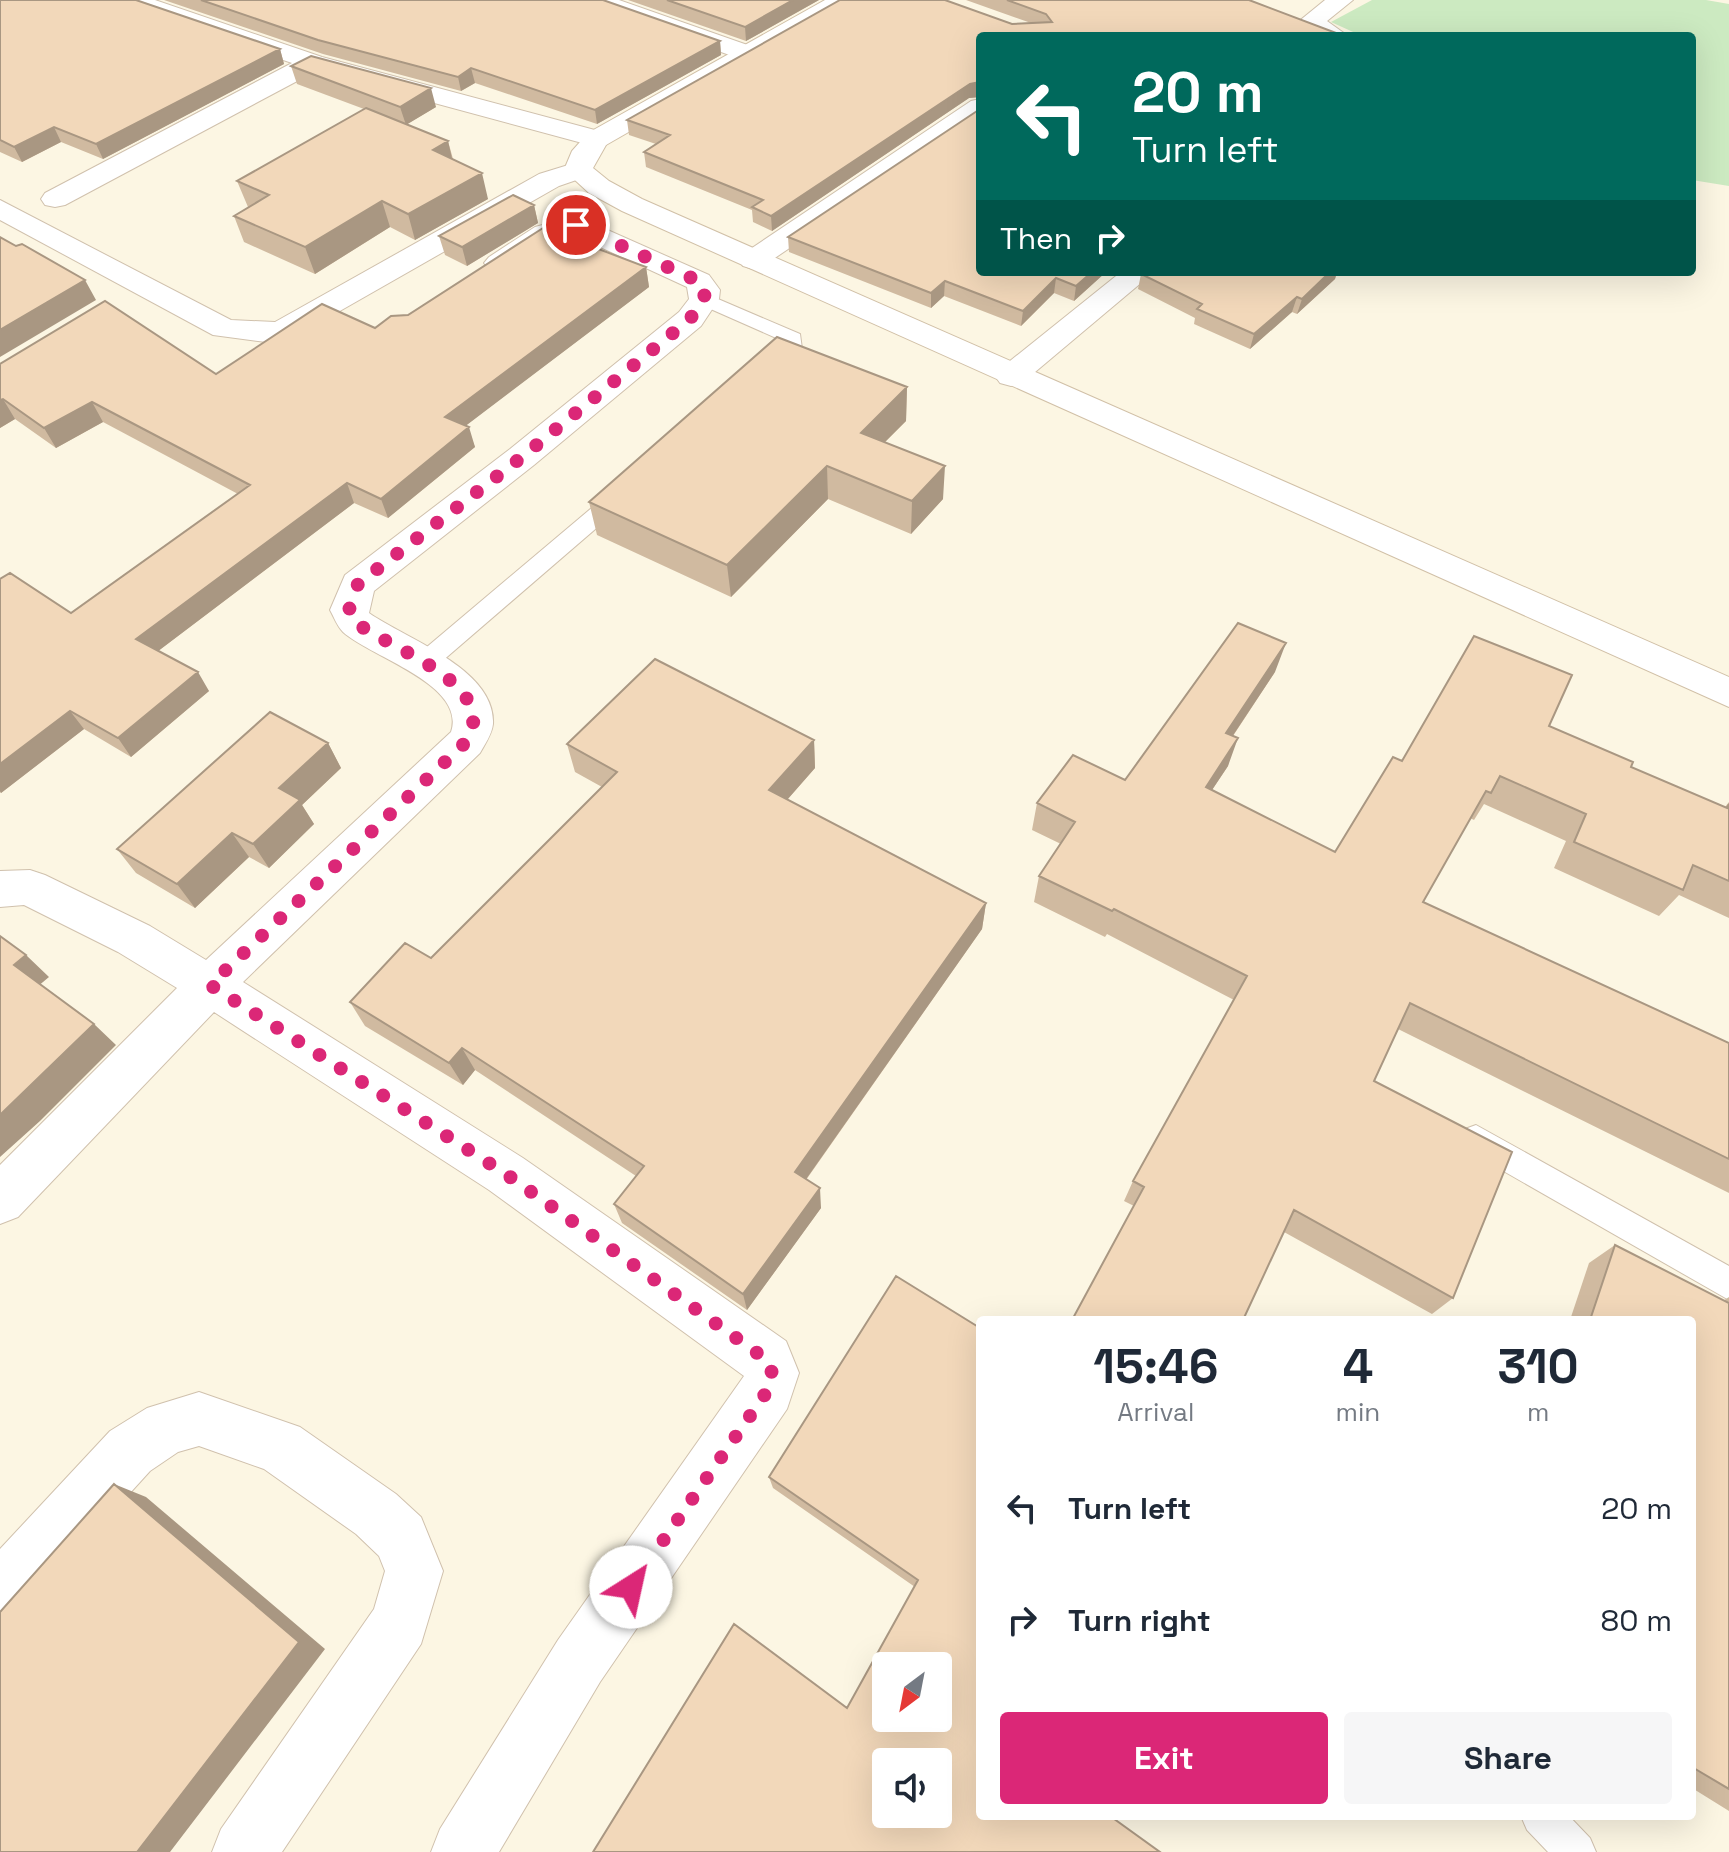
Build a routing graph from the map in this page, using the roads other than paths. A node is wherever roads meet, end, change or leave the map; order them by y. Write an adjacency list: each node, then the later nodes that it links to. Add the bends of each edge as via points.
1 (132, 0): 7 (street)
2 (596, 0): 6 (street)
3 (842, 0): 6 (street)
4 (1341, 0): 5 (street, via 1310,22)
5 (1329, 32)
6 (747, 53): 9 (street)
7 (313, 62): 9 (street); 11 (street)
8 (976, 110): 13 (street)
9 (597, 139): 10 (street)
10 (578, 170): 13 (street, via 632,205); 16 (street, via 549,180 285,329 266,333 224,328)
11 (55, 199)
12 (2, 212): 16 (street)
13 (753, 260): 19 (street)
14 (1134, 276): 19 (street)
15 (466, 283): 17 (street, via 543,234 576,225 698,281)
16 (148, 285): 18 (street)
17 (704, 299): 20 (lane, via 793,338 792,349); 22 (street, via 690,319 358,584 349,610 354,621)
18 (121, 301)
19 (1011, 376): 23 (street)
20 (756, 379)
21 (637, 480): 22 (lane)
22 (424, 663): 25 (street, via 464,693 473,725 466,742)
23 (1729, 693)
24 (0, 889): 25 (street, via 30,888 134,939)
25 (210, 985): 27 (street); 32 (street, via 506,1174 762,1355 772,1373 768,1390 579,1661)
26 (1456, 1128): 28 (lane)
27 (0, 1200)
28 (1729, 1284)
29 (0, 1592): 31 (street, via 130,1451 166,1427 199,1419 280,1447 401,1537 414,1571 400,1623)
30 (1545, 1820): 33 (lane)
31 (244, 1852)
32 (463, 1852)
33 (1576, 1852)

